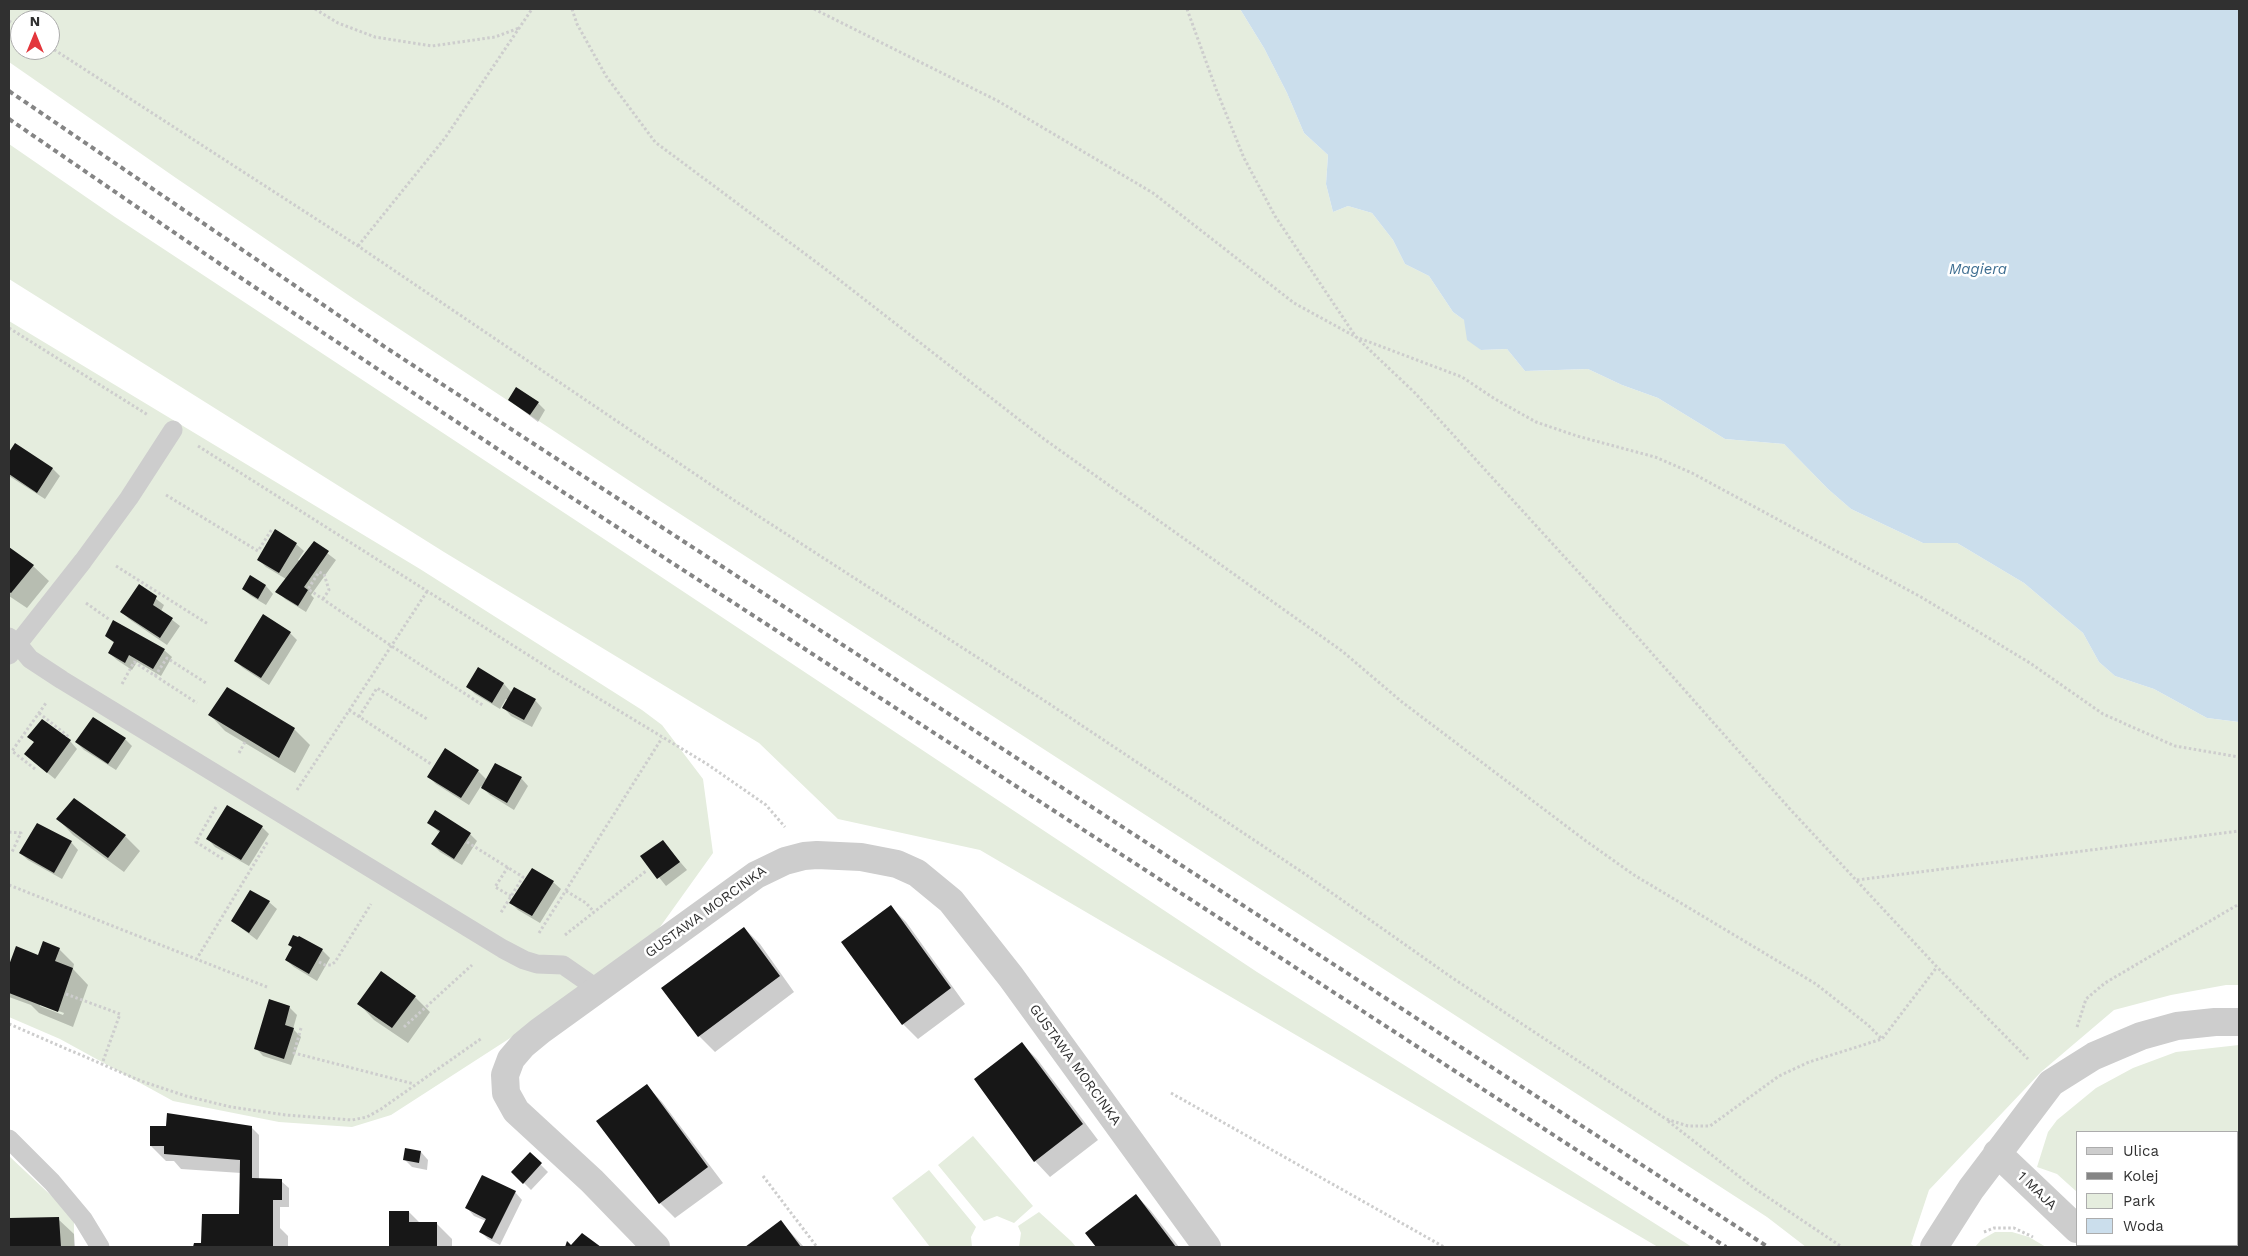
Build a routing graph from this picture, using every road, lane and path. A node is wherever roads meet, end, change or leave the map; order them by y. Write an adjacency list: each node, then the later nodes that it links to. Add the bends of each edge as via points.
1 (315, 9): 6 (path, via 338,23 375,37 432,46 495,37)
2 (532, 9): 6 (path)
3 (572, 9): 68 (path, via 606,76 655,142 1044,439 1342,651 1402,702 1586,841 1634,875 1816,984)
4 (814, 9): 10 (path, via 998,100 1153,193 1294,303)
5 (1187, 9): 10 (path, via 1244,158 1275,216)
6 (520, 27): 8 (path, via 445,138)
7 (60, 53): 8 (path)
8 (358, 246): 73 (path, via 732,499 1305,874 1467,988)
9 (9, 328): 11 (path)
10 (1356, 337): 32 (path, via 1462,377 1536,422 1654,457 1692,473 1920,597 2030,663 2103,714 2175,746); 46 (path, via 1415,392)
11 (173, 430): 12 (lane); 15 (path)
12 (141, 480): 13 (path, via 258,551); 14 (lane)
13 (272, 529)
14 (91, 549): 17 (path); 18 (lane)
15 (428, 590): 19 (path); 31 (path)
16 (323, 599): 16 (path, via 308,589 320,572 324,574 329,590); 19 (path)
17 (208, 624)
18 (11, 645): 21 (lane)
19 (390, 646): 24 (path); 26 (path)
20 (155, 676): 22 (path, via 166,658); 23 (path); 25 (path, via 134,662)
21 (62, 680): 25 (lane); 27 (path)
22 (206, 683)
23 (197, 703)
24 (484, 706)
25 (108, 708): 35 (lane)
26 (349, 710): 28 (path); 36 (path)
27 (39, 714): 30 (path); 34 (path, via 12,751)
28 (359, 717): 29 (path, via 378,688); 33 (path)
29 (427, 719)
30 (69, 737)
31 (662, 738): 41 (path, via 707,764 766,805 779,818); 48 (path)
32 (2239, 757)
33 (431, 764)
34 (35, 769)
35 (231, 782): 36 (lane); 42 (path, via 196,842)
36 (284, 814): 45 (lane); 55 (path)
37 (2239, 831): 46 (path)
38 (9, 832): 40 (path, via 21,834)
39 (468, 842): 43 (path)
40 (12, 852)
41 (804, 856): 60 (street, GUSTAWA MORCINKA, via 770,866 756,875); 83 (street, GUSTAWA MORCINKA, via 861,857 897,864 917,873 951,901 1011,977)
42 (223, 858)
43 (508, 867): 49 (path, via 523,876); 49 (path, via 495,887)
44 (646, 871): 51 (path)
45 (388, 878): 54 (lane); 57 (path, via 335,962 325,965)
46 (1857, 880): 58 (path)
47 (9, 885): 55 (path)
48 (566, 891): 51 (path); 56 (path)
49 (511, 896): 52 (path)
50 (2239, 904): 62 (path, via 2105,983 2086,999)
51 (594, 912): 53 (path)
52 (496, 921)
53 (565, 935)
54 (492, 942): 56 (lane); 65 (path)
55 (196, 960): 59 (path)
56 (524, 960): 60 (lane, via 563,965)
57 (319, 962)
58 (1937, 967): 68 (path); 70 (path)
59 (267, 987)
60 (599, 990): 81 (street, GUSTAWA MORCINKA, via 523,1045 511,1059 505,1076 506,1093 516,1111 592,1181)
61 (66, 994): 69 (path, via 120,1014)
62 (2077, 1022)
63 (2239, 1022): 70 (street, via 2177,1026 2140,1036 2094,1056)
64 (9, 1024): 69 (path)
65 (404, 1027)
66 (300, 1028): 71 (path, via 294,1053)
67 (487, 1034): 71 (path)
68 (1882, 1039): 73 (path, via 1809,1062 1779,1076 1710,1126 1688,1126)
69 (102, 1064): 71 (path, via 141,1081 195,1098 240,1108 352,1120 367,1116)
70 (2051, 1083): 75 (street)
71 (414, 1084)
72 (1171, 1094): 84 (path)
73 (1666, 1119): 85 (path, via 1754,1188)
74 (9, 1139): 80 (lane, via 84,1219)
75 (1997, 1153): 77 (street, 1 MAJA); 86 (street)
76 (763, 1176): 82 (path)
77 (2076, 1228)
78 (1978, 1234): 79 (path, via 1994,1228 2014,1228)
79 (2038, 1239)
80 (100, 1247)
81 (656, 1247)
82 (817, 1247)
83 (1208, 1247)
84 (1444, 1247)
85 (1842, 1247)
86 (1934, 1247)

